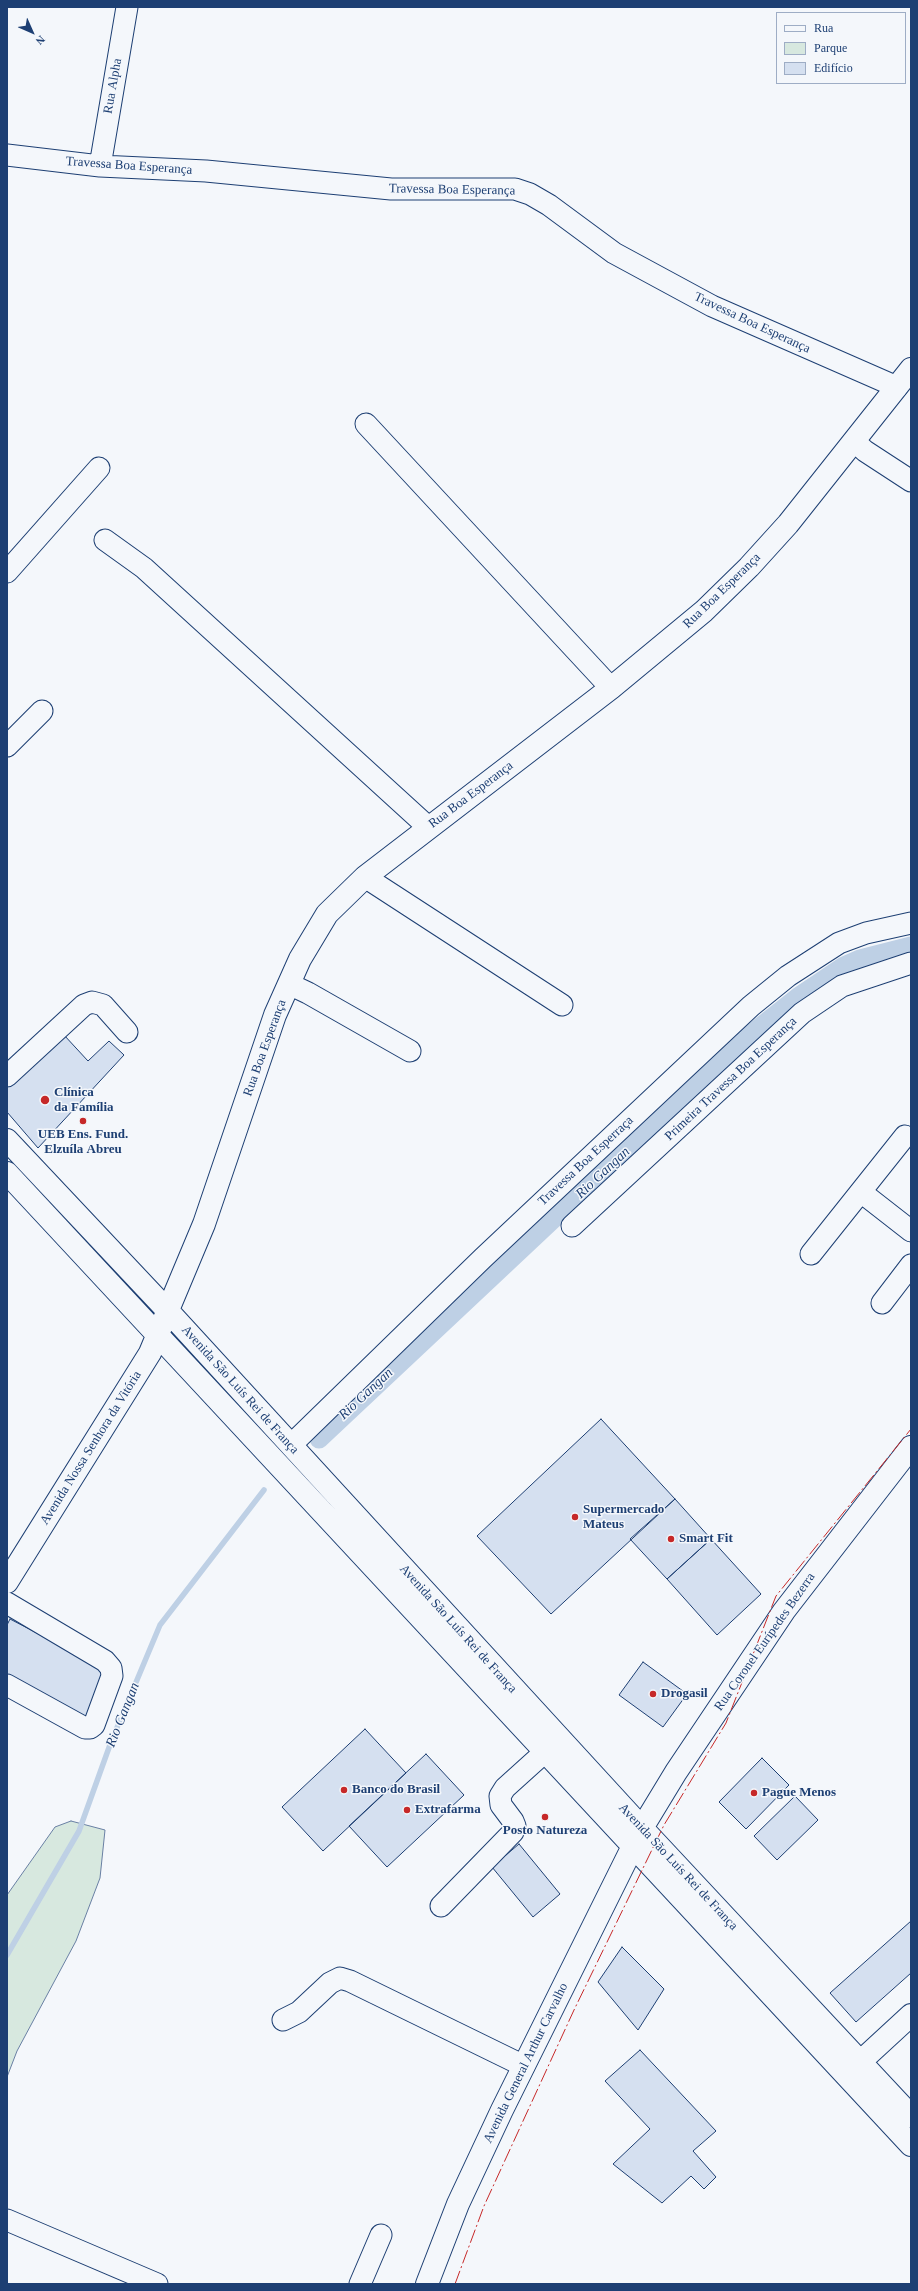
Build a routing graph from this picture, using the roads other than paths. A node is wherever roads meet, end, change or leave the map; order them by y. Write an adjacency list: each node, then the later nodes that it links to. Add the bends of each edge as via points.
1 (127, 7): 3 (street, Rua Alpha)
2 (7, 155): 3 (street, Travessa Boa Esperança)
3 (100, 166): 4 (street, Travessa Boa Esperança, via 206,171 391,189 514,189 530,194 549,205 614,253 712,306)
4 (907, 376): 6 (main road, Rua Boa Esperança)
5 (366, 424): 11 (street)
6 (855, 442): 8 (street, via 865,452); 11 (main road, Rua Boa Esperança, via 749,568 704,611)
7 (99, 468): 10 (street)
8 (911, 481)
9 (105, 540): 14 (street, via 144,568)
10 (7, 572)
11 (611, 688): 14 (main road, Rua Boa Esperança)
12 (42, 710): 13 (street)
13 (7, 746)
14 (428, 827): 15 (main road, Rua Boa Esperança)
15 (365, 877): 18 (main road, Rua Boa Esperança, via 327,914 314,933); 19 (street)
16 (911, 923): 34 (street, Travessa Boa Esperraça, via 866,933 839,943 788,976 751,1006 461,1279)
17 (911, 963): 27 (street, Primeira Travessa Boa Esperança, via 842,986 802,1013)
18 (289, 984): 21 (street, via 308,992); 32 (main road, Rua Boa Esperança, via 256,1068 204,1224)
19 (562, 1005)
20 (127, 1032): 22 (street, via 103,1005 92,1002 84,1005)
21 (410, 1051)
22 (7, 1076)
23 (905, 1136): 26 (street)
24 (7, 1140): 32 (main road, Avenida São Luís Rei de França)
25 (7, 1173): 33 (main road, Avenida São Luís Rei de França)
26 (861, 1192): 28 (street); 29 (street)
27 (572, 1226)
28 (911, 1231)
29 (811, 1254)
30 (911, 1265): 31 (street)
31 (882, 1303)
32 (168, 1311): 33 (main road, Avenida Nossa Senhora da Vitória); 34 (main road, Avenida São Luís Rei de França)
33 (158, 1334): 36 (main road, Avenida Nossa Senhora da Vitória, via 150,1353); 39 (main road, Avenida São Luís Rei de França)
34 (291, 1445): 40 (main road, Avenida São Luís Rei de França)
35 (909, 1454): 40 (main road, Rua Coronel Eurípedes Bezerra, via 784,1610 676,1772)
36 (7, 1582)
37 (7, 1603): 38 (street, via 105,1661 111,1668 112,1676 94,1725 90,1728 85,1728)
38 (7, 1685)
39 (546, 1751): 40 (main road, Avenida São Luís Rei de França); 41 (street, via 505,1788 500,1796 501,1806 515,1826 513,1832)
40 (638, 1837): 44 (main road, Avenida São Luís Rei de França); 45 (main road, Avenida General Arthur Carvalho); 47 (main road, Avenida São Luís Rei de França)
41 (441, 1906)
42 (911, 2015): 44 (main road)
43 (283, 2020): 45 (street, via 299,2012 330,1983 340,1978 350,1980)
44 (860, 2062): 46 (main road, Avenida São Luís Rei de França)
45 (524, 2066): 52 (main road, Avenida General Arthur Carvalho, via 458,2204)
46 (911, 2116)
47 (911, 2145)
48 (7, 2220): 50 (street)
49 (381, 2235): 51 (street)
50 (157, 2284)
51 (360, 2284)
52 (427, 2284)

